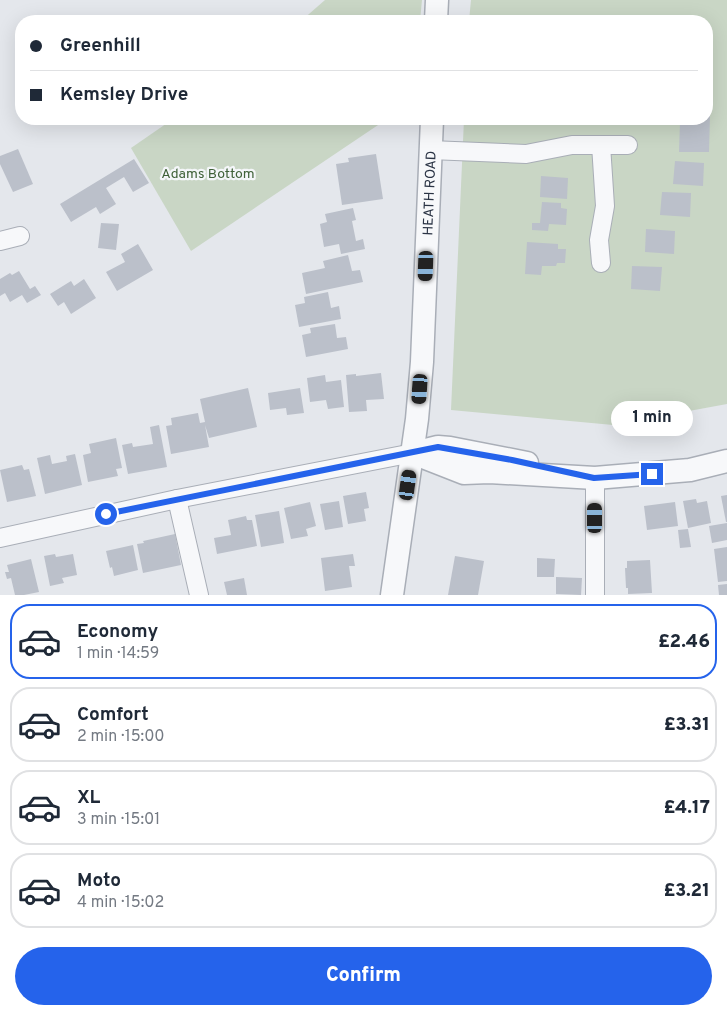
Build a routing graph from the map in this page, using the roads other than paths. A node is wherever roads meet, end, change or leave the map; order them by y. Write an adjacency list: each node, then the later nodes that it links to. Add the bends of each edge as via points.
1 (437, 0): 2 (street)
2 (436, 15)
3 (432, 125): 6 (street, HEATH ROAD)
4 (601, 145): 5 (street); 6 (street, via 572,145 526,154); 9 (street, via 605,206 599,240)
5 (628, 145)
6 (430, 150): 10 (street, HEATH ROAD, via 422,362)
7 (20, 236): 8 (street)
8 (0, 241)
9 (601, 263)
10 (413, 453): 12 (street, via 438,447 450,448); 13 (street); 16 (street, HEATH ROAD)
11 (727, 461): 12 (street, via 690,470)
12 (594, 478): 17 (street)
13 (177, 499): 14 (street); 15 (street)
14 (0, 538)
15 (198, 595)
16 (392, 595)
17 (595, 595)

